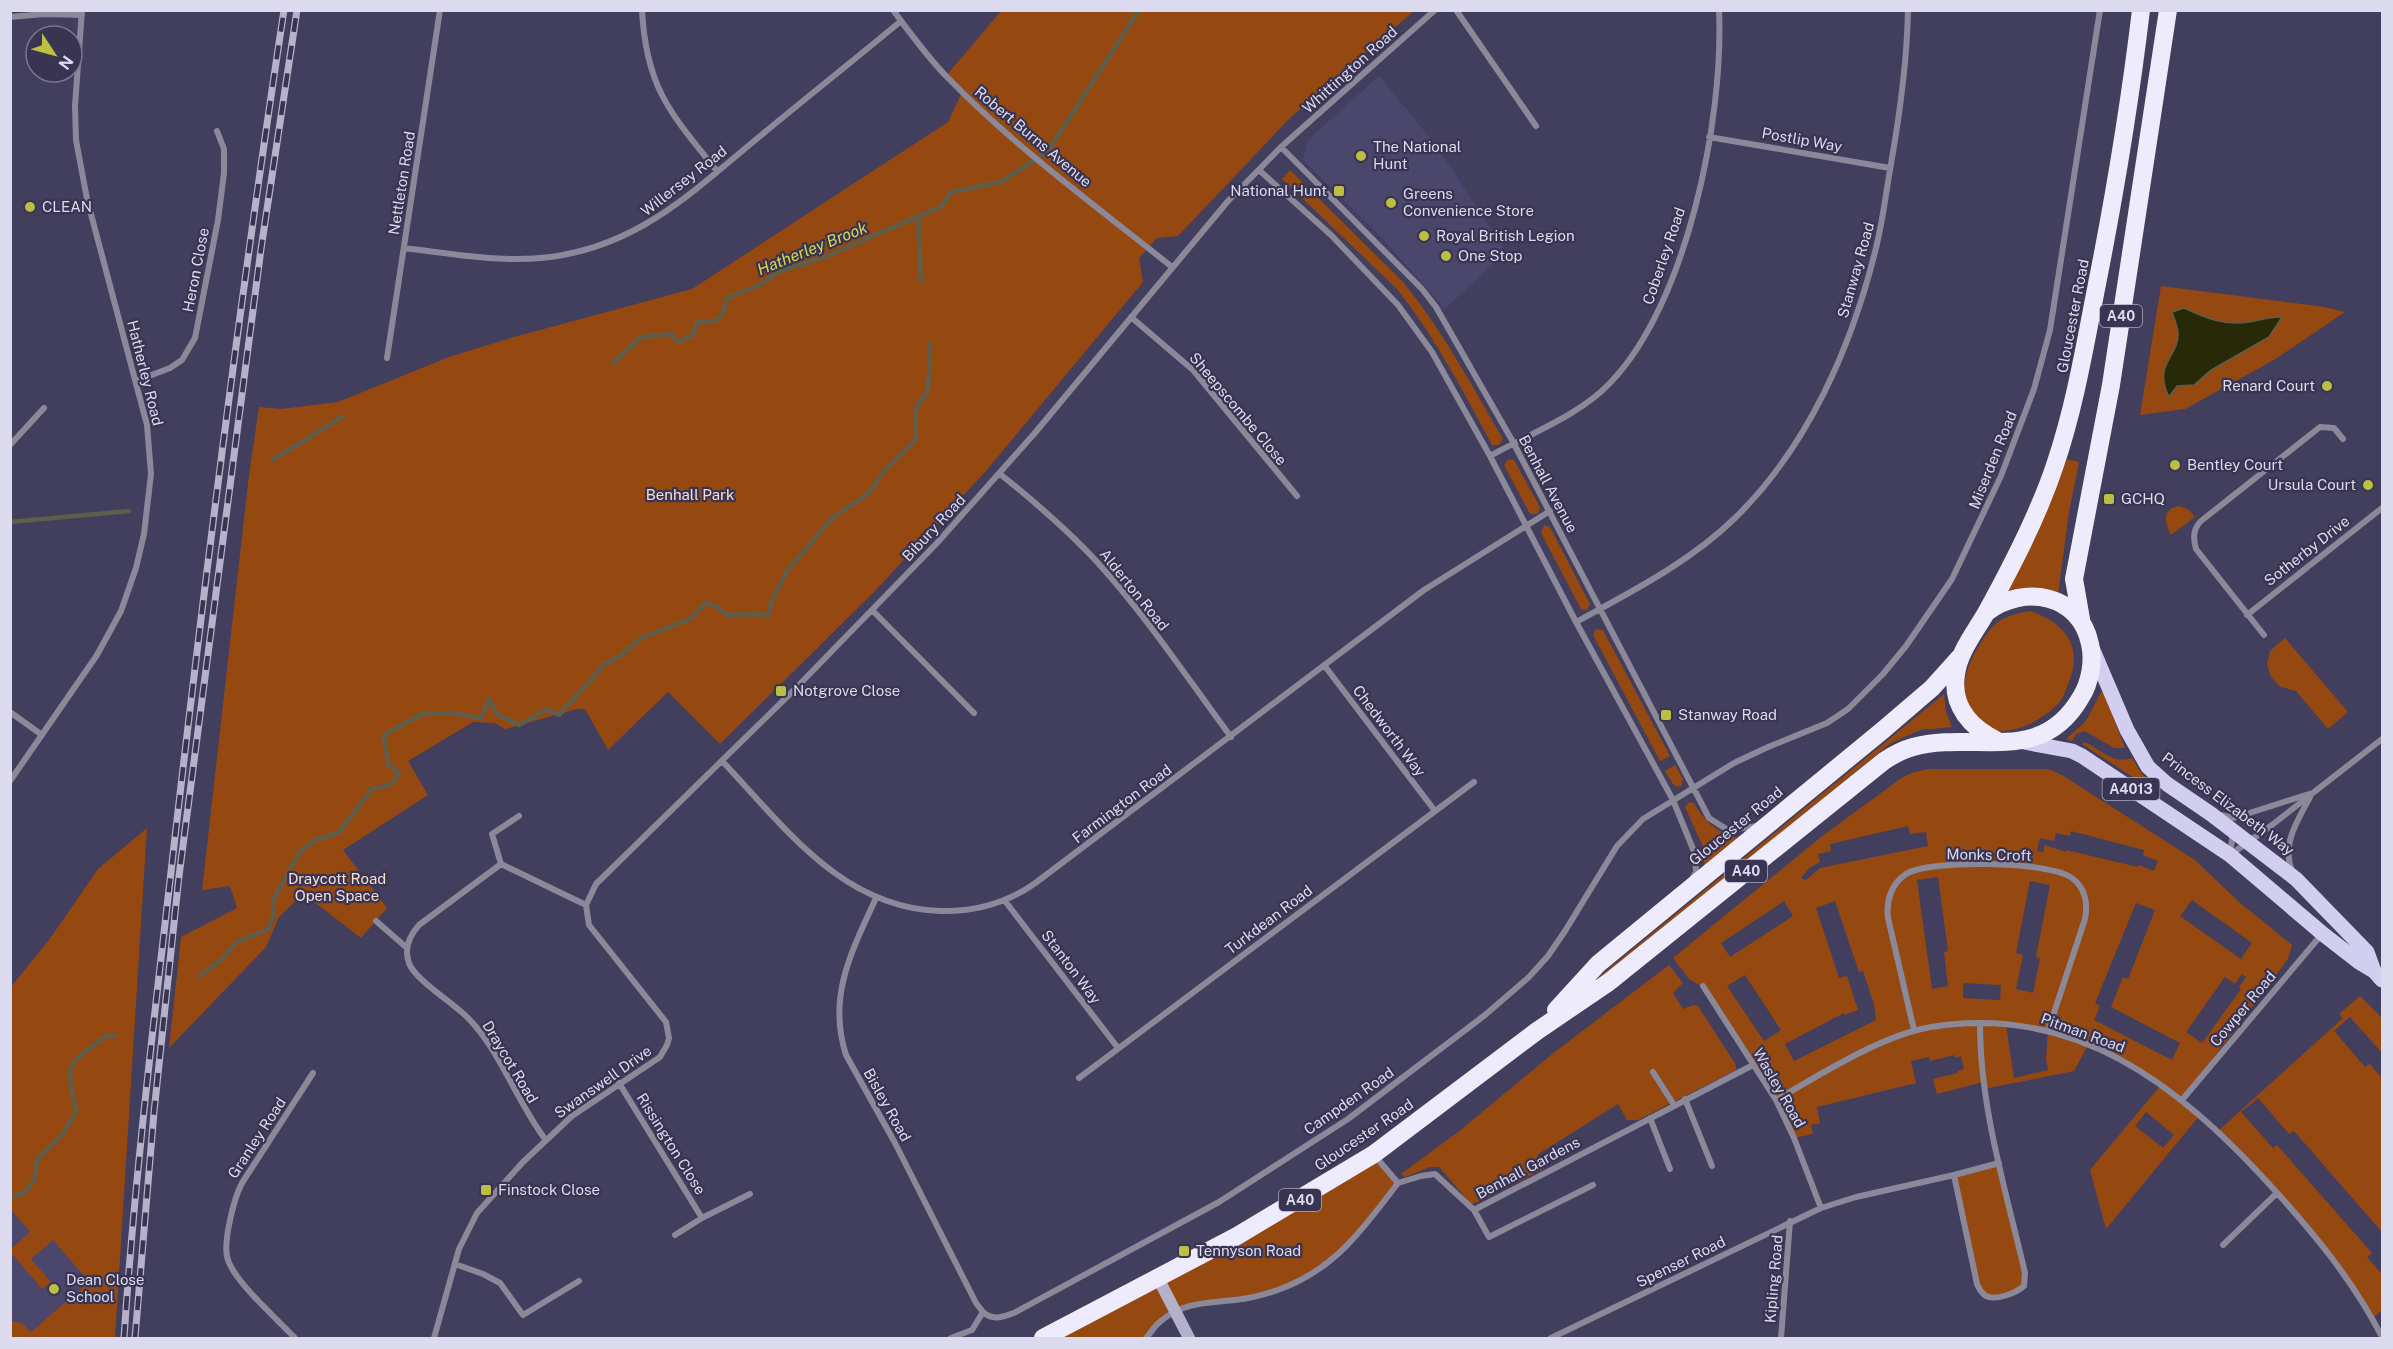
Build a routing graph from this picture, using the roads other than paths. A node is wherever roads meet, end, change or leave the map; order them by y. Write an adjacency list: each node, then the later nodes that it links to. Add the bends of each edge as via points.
1 (440, 10): 21 (street, Nettleton Road)
2 (642, 10): 20 (street, via 647,51 659,93)
3 (893, 10): 13 (street, Robert Burns Avenue)
4 (1435, 10): 17 (street, Whittington Road)
5 (1456, 10): 14 (street)
6 (1719, 10): 16 (street, Coberley Road, via 1718,64)
7 (1908, 10): 18 (street, Stanway Road)
8 (2100, 10): 56 (street, Miserden Road, via 2050,330 2014,444 1962,560 1906,646 1848,709 1814,730 1734,763)
9 (2141, 10): 38 (highway, Gloucester Road / A40, via 2132,87 2075,400 2055,466)
10 (2168, 10): 40 (highway, A40, via 2111,385 2074,579)
11 (82, 13): 12 (street); 25 (street, Hatherley Road, via 76,140 87,199)
12 (10, 17)
13 (901, 21): 20 (street, Willersey Road); 22 (street, Robert Burns Avenue, via 969,99)
14 (1536, 126)
15 (217, 131): 25 (street, Heron Close, via 224,149 224,173 195,338 182,360)
16 (1709, 137): 18 (street, Postlip Way); 28 (street, Coberley Road, via 1685,239 1644,338 1616,377 1587,404)
17 (1281, 147): 19 (street, Bibury Road); 28 (street, Benhall Avenue, via 1437,307)
18 (1890, 168): 36 (street, Stanway Road, via 1877,246 1854,323 1814,411 1781,465 1734,518 1698,549)
19 (1259, 170): 22 (street, Bibury Road); 30 (street, via 1331,235 1398,305 1432,352)
20 (717, 171): 21 (street, Willersey Road, via 645,226 616,241 580,252 504,259)
21 (404, 248): 24 (street, Nettleton Road)
22 (1172, 267): 23 (street, Bibury Road)
23 (1131, 317): 31 (street, Bibury Road); 32 (street, Sheepscombe Close, via 1193,370)
24 (387, 358)
25 (136, 381): 48 (street, Hatherley Road, via 147,425 151,474 136,568 121,611 97,655)
26 (44, 408): 29 (street)
27 (2343, 439): 39 (street, via 2334,428 2320,427 2198,525 2194,535 2196,549)
28 (1513, 442): 30 (street, Coberley Road); 34 (street, Benhall Avenue)
29 (10, 445)
30 (1490, 456): 35 (street)
31 (1000, 474): 37 (street, Bibury Road); 49 (street, Alderton Road, via 1060,525 1105,571)
32 (1297, 496)
33 (2382, 508): 39 (street, Sotherby Drive)
34 (1550, 512): 35 (street, Farmington Road); 36 (street, Benhall Avenue)
35 (1527, 526): 41 (street); 45 (street, Farmington Road, via 1424,590)
36 (1599, 609): 41 (street, Stanway Road); 56 (street, Benhall Avenue)
37 (873, 611): 47 (street); 53 (street, Bibury Road)
38 (1987, 612): 40 (highway, via 2014,597 2034,595 2055,601); 44 (highway)
39 (2247, 615): 42 (street)
40 (2081, 619): 43 (highway)
41 (1576, 622): 58 (street)
42 (2264, 635)
43 (2091, 645): 52 (highway, via 2086,689 2075,708 2045,734); 62 (main road, Princess Elizabeth Way / A4013, via 2127,730 2148,767 2211,814)
44 (1962, 654): 51 (highway, via 1956,694 1962,711 1970,723); 61 (highway, Gloucester Road / A40, via 1932,688)
45 (1324, 664): 49 (street, Farmington Road); 59 (street, Chedworth Way)
46 (10, 712): 48 (street)
47 (974, 713)
48 (42, 735): 54 (street, Hatherley Road)
49 (1231, 737): 69 (street, Farmington Road, via 1034,884)
50 (2382, 739): 57 (street)
51 (2000, 742): 52 (highway); 79 (highway, Gloucester Road / A40, via 1912,747 1884,761 1610,982)
52 (2024, 742): 64 (main road, Princess Elizabeth Way / A4013, via 2082,756)
53 (722, 760): 68 (street, Farmington Road, via 825,868); 70 (street, Bibury Road, via 596,885)
54 (10, 781)
55 (1474, 782): 59 (street, Turkdean Road)
56 (1694, 787): 58 (street, Campden Road); 61 (street, Benhall Avenue, via 1709,818 1728,830)
57 (2312, 793): 62 (street); 63 (street); 66 (street, via 2290,834 2290,864)
58 (1673, 801): 67 (street, via 1695,854 1696,872); 110 (street, Campden Road, via 1643,819 1617,846 1565,931 1529,977 1348,1119 1219,1202 1014,1313 998,1318)
59 (1435, 811): 80 (street, Turkdean Road)
60 (519, 816): 65 (street, via 492,834)
61 (1766, 824): 67 (highway, Gloucester Road / A40)
62 (2234, 824): 63 (main road, Princess Elizabeth Way / A4013); 64 (street)
63 (2248, 842): 64 (street); 66 (main road, Princess Elizabeth Way / A4013)
64 (2230, 855): 72 (main road, Princess Elizabeth Way / A4013)
65 (501, 864): 70 (street); 73 (street, via 419,925)
66 (2296, 879): 74 (main road, Princess Elizabeth Way / A4013, via 2367,952)
67 (1685, 891): 79 (highway, Gloucester Road / A40, via 1598,964)
68 (876, 898): 69 (street, Farmington Road, via 912,909 950,912); 110 (street, Bisley Road, via 842,981 838,1011 842,1043)
69 (1005, 901): 80 (street, Stanton Way)
70 (586, 905): 85 (street, Swanswell Drive, via 593,932 666,1022 668,1030 667,1045 660,1057)
71 (375, 921): 73 (street, Draycot Road)
72 (2323, 934): 74 (main road, Princess Elizabeth Way / A4013); 88 (street, Cowper Road)
73 (407, 948): 91 (street, Draycot Road, via 412,970 477,1027)
74 (2378, 975)
75 (1703, 986): 81 (street, Wasley Road)
76 (1980, 1024): 77 (street, Pitman Road); 78 (street, Pitman Road); 93 (street, via 1985,1097)
77 (1914, 1030): 78 (street, Monks Croft, via 1888,918 1890,893 1900,878 1913,870 1966,864 2051,869 2071,877 2082,890 2087,903 2085,919); 87 (street, Pitman Road, via 1877,1045)
78 (2048, 1031): 88 (street, Pitman Road, via 2124,1060)
79 (1537, 1032): 92 (highway, Gloucester Road / A40)
80 (1118, 1048): 84 (street, Turkdean Road)
81 (1753, 1065): 86 (street, Benhall Gardens); 87 (street, Wasley Road)
82 (1653, 1072): 89 (street)
83 (313, 1073): 114 (street, Granley Road, via 242,1182 226,1248 231,1267)
84 (1079, 1078)
85 (619, 1083): 91 (street, Swanswell Drive); 103 (street, Rissington Close)
86 (1685, 1099): 89 (street, Benhall Gardens); 94 (street)
87 (1776, 1100): 101 (street, Wasley Road)
88 (2182, 1100): 99 (street, Pitman Road, via 2218,1131)
89 (1674, 1106): 90 (street, Benhall Gardens)
90 (1650, 1118): 95 (street); 102 (street, Benhall Gardens)
91 (545, 1139): 107 (street, Swanswell Drive, via 477,1213)
92 (1374, 1154): 97 (street); 108 (highway, Gloucester Road / A40, via 1246,1231)
93 (1999, 1163): 96 (street, Spenser Road); 96 (street, via 2025,1281 2014,1293 1992,1298 1982,1293 1977,1284)
94 (1712, 1166)
95 (1670, 1169)
96 (1954, 1175): 101 (street, Spenser Road)
97 (1398, 1183): 102 (street, Benhall Gardens, via 1436,1174); 111 (street, via 1356,1238 1304,1278 1270,1292 1206,1301)
98 (1593, 1185): 102 (street, via 1490,1237)
99 (2277, 1193): 106 (street); 113 (street, Pitman Road, via 2345,1276)
100 (750, 1194): 103 (street, Rissington Close)
101 (1821, 1208): 104 (street, Spenser Road)
102 (1474, 1210)
103 (702, 1218): 105 (street, Rissington Close)
104 (1791, 1221): 112 (street, Spenser Road); 121 (street, Kipling Road)
105 (675, 1235)
106 (2223, 1245)
107 (455, 1264): 109 (street, via 500,1283 523,1315); 115 (street, Swanswell Drive)
108 (1158, 1278): 111 (street); 117 (highway, Gloucester Road / A40)
109 (579, 1281)
110 (983, 1312): 116 (street, via 972,1330)
111 (1175, 1312): 118 (street); 119 (street)
112 (1560, 1337): 120 (street, Spenser Road)
113 (2382, 1337)
114 (295, 1338)
115 (434, 1338)
116 (951, 1338)
117 (1043, 1338)
118 (1146, 1338)
119 (1189, 1338)
120 (1551, 1338)
121 (1781, 1338)

